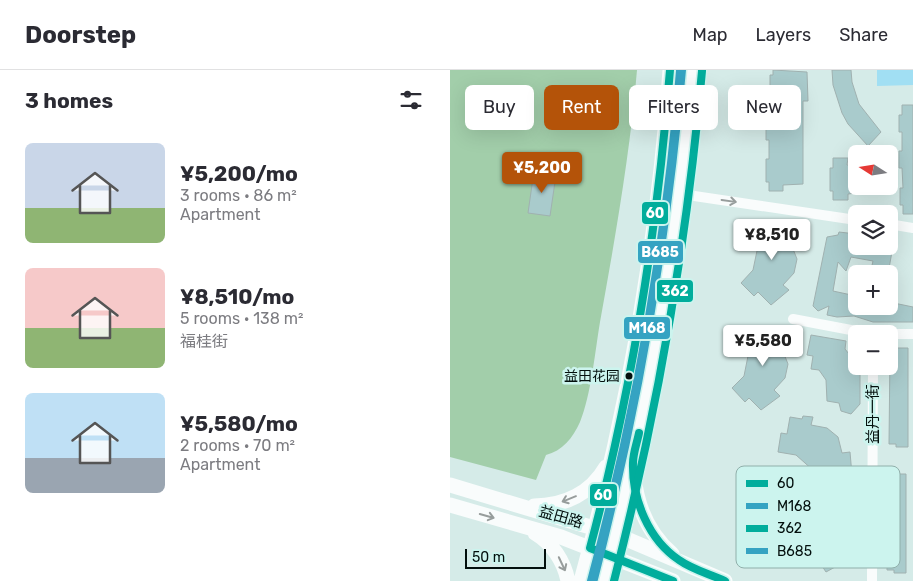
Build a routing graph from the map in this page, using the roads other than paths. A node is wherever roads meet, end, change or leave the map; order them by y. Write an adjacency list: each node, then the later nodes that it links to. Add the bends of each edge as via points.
1 (670, 70): 12 (main road, via 659,193)
2 (692, 70): 3 (main road)
3 (681, 194): 4 (street, one-way to 4); 13 (main road, via 666,296)
4 (848, 219)
5 (898, 226): 6 (street)
6 (913, 228)
7 (793, 318): 8 (street)
8 (848, 329)
9 (898, 334): 10 (street)
10 (913, 334)
11 (873, 375): 14 (street, 益丹一街)
12 (614, 454): 16 (main road, one-way to 16, via 595,484 579,496 543,506); 19 (main road)
13 (633, 462): 20 (main road); 23 (main road, via 638,499 651,531)
14 (873, 466)
15 (450, 485): 16 (main road, 益田路)
16 (520, 505): 19 (main road, 益田路)
17 (450, 506): 18 (main road, 益田路, one-way to 18)
18 (525, 527): 21 (main road, 益田路); 25 (main road, one-way to 25, via 543,537 553,548)
19 (596, 527): 20 (main road, 益田路); 21 (main road)
20 (617, 534): 22 (main road); 23 (main road, 益田路)
21 (590, 548): 22 (main road, 益田路); 26 (main road)
22 (611, 556): 27 (main road); 28 (main road, 益田路)
23 (679, 560): 29 (main road, 益田路)
24 (872, 568): 30 (street, 益丹一街)
25 (568, 581)
26 (581, 581)
27 (604, 581)
28 (673, 581)
29 (725, 581)
30 (872, 581)

